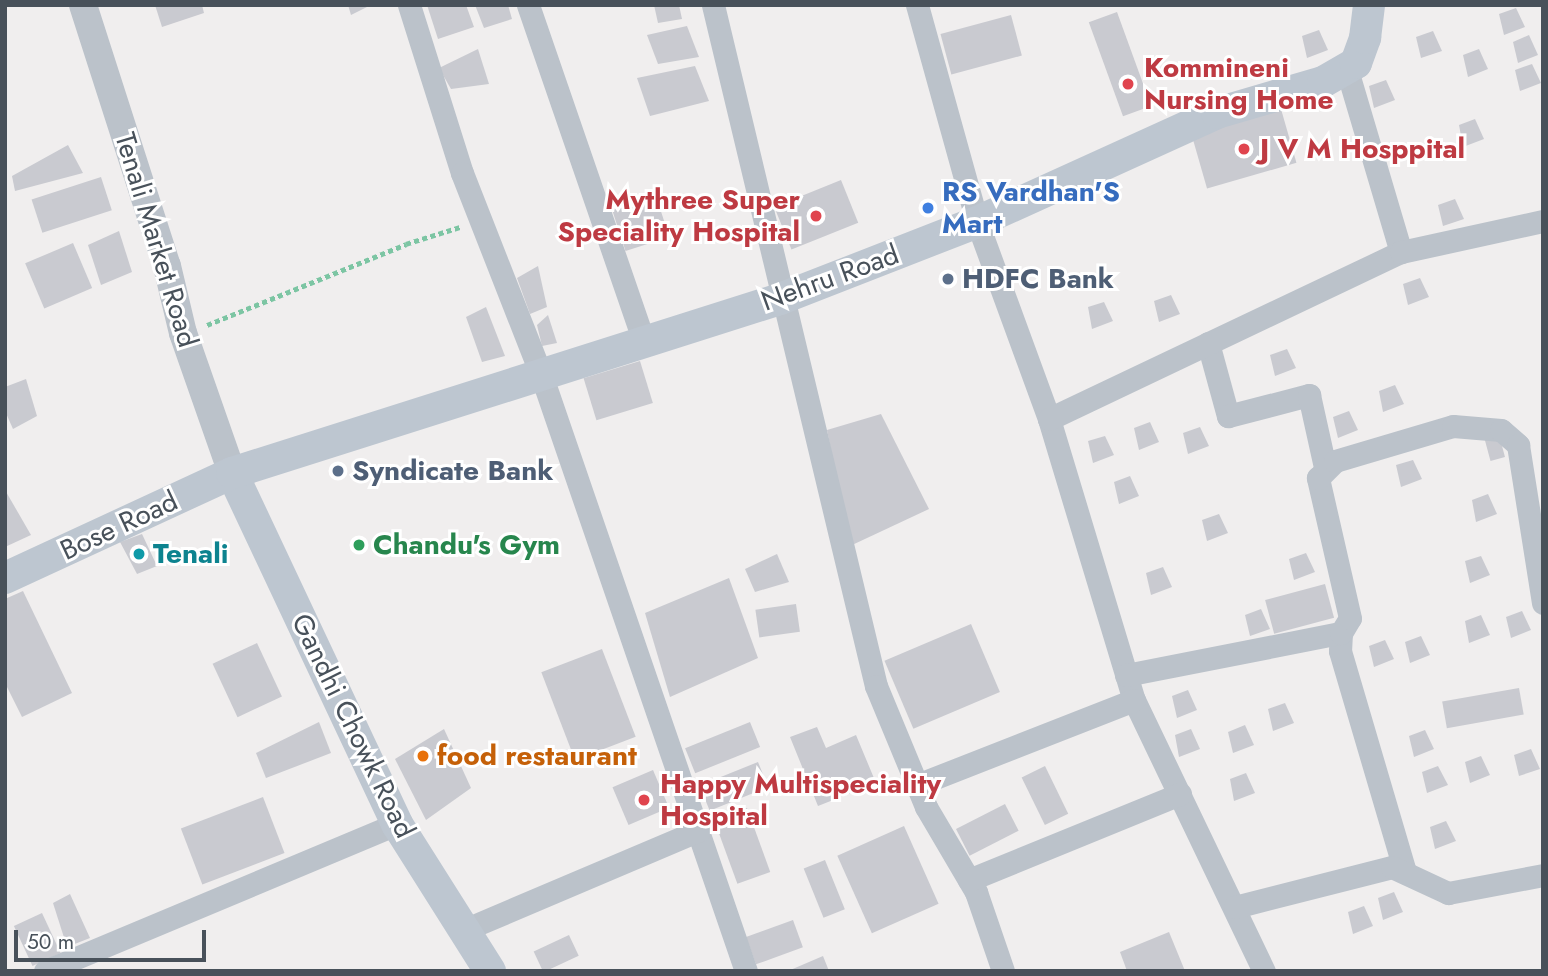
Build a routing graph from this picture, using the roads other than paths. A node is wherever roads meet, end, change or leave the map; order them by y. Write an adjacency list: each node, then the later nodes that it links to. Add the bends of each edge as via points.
1 (83, 5): 17 (street, Tenali Market Road, via 167,266 183,333)
2 (409, 5): 14 (street, via 480,221)
3 (528, 5): 12 (street)
4 (713, 5): 11 (street)
5 (917, 5): 9 (street)
6 (1368, 5): 7 (main road, via 1362,51)
7 (1347, 70): 9 (main road, Nehru Road, via 1176,130); 10 (street)
8 (1543, 220): 10 (street)
9 (977, 222): 11 (main road, Nehru Road); 15 (street)
10 (1401, 252): 13 (street)
11 (780, 299): 12 (main road, Nehru Road); 23 (street, via 876,686)
12 (644, 341): 14 (main road, Nehru Road)
13 (1208, 344): 15 (street); 16 (street, via 1228,416 1309,395)
14 (542, 377): 17 (main road, Nehru Road); 26 (street)
15 (1049, 419): 21 (street)
16 (1325, 467): 19 (street, via 1453,426 1510,434 1523,458); 20 (street, via 1318,478 1320,493 1350,618)
17 (232, 473): 18 (main road, Bose Road); 25 (main road, Gandhi Chowk Road)
18 (5, 578)
19 (1543, 603)
20 (1341, 633): 21 (street); 27 (street, via 1340,651)
21 (1126, 675): 22 (street)
22 (1134, 700): 23 (street); 24 (street)
23 (917, 785): 29 (street)
24 (1180, 794): 29 (street); 30 (street)
25 (397, 824): 31 (main road, Gandhi Chowk Road); 32 (street)
26 (700, 830): 31 (street); 34 (street)
27 (1404, 869): 28 (street, via 1448,893); 30 (street, via 1392,867)
28 (1543, 875)
29 (969, 880): 35 (street)
30 (1235, 907): 36 (street)
31 (464, 930): 33 (main road, Gandhi Chowk Road)
32 (46, 971)
33 (490, 971)
34 (746, 971)
35 (1003, 971)
36 (1264, 971)

